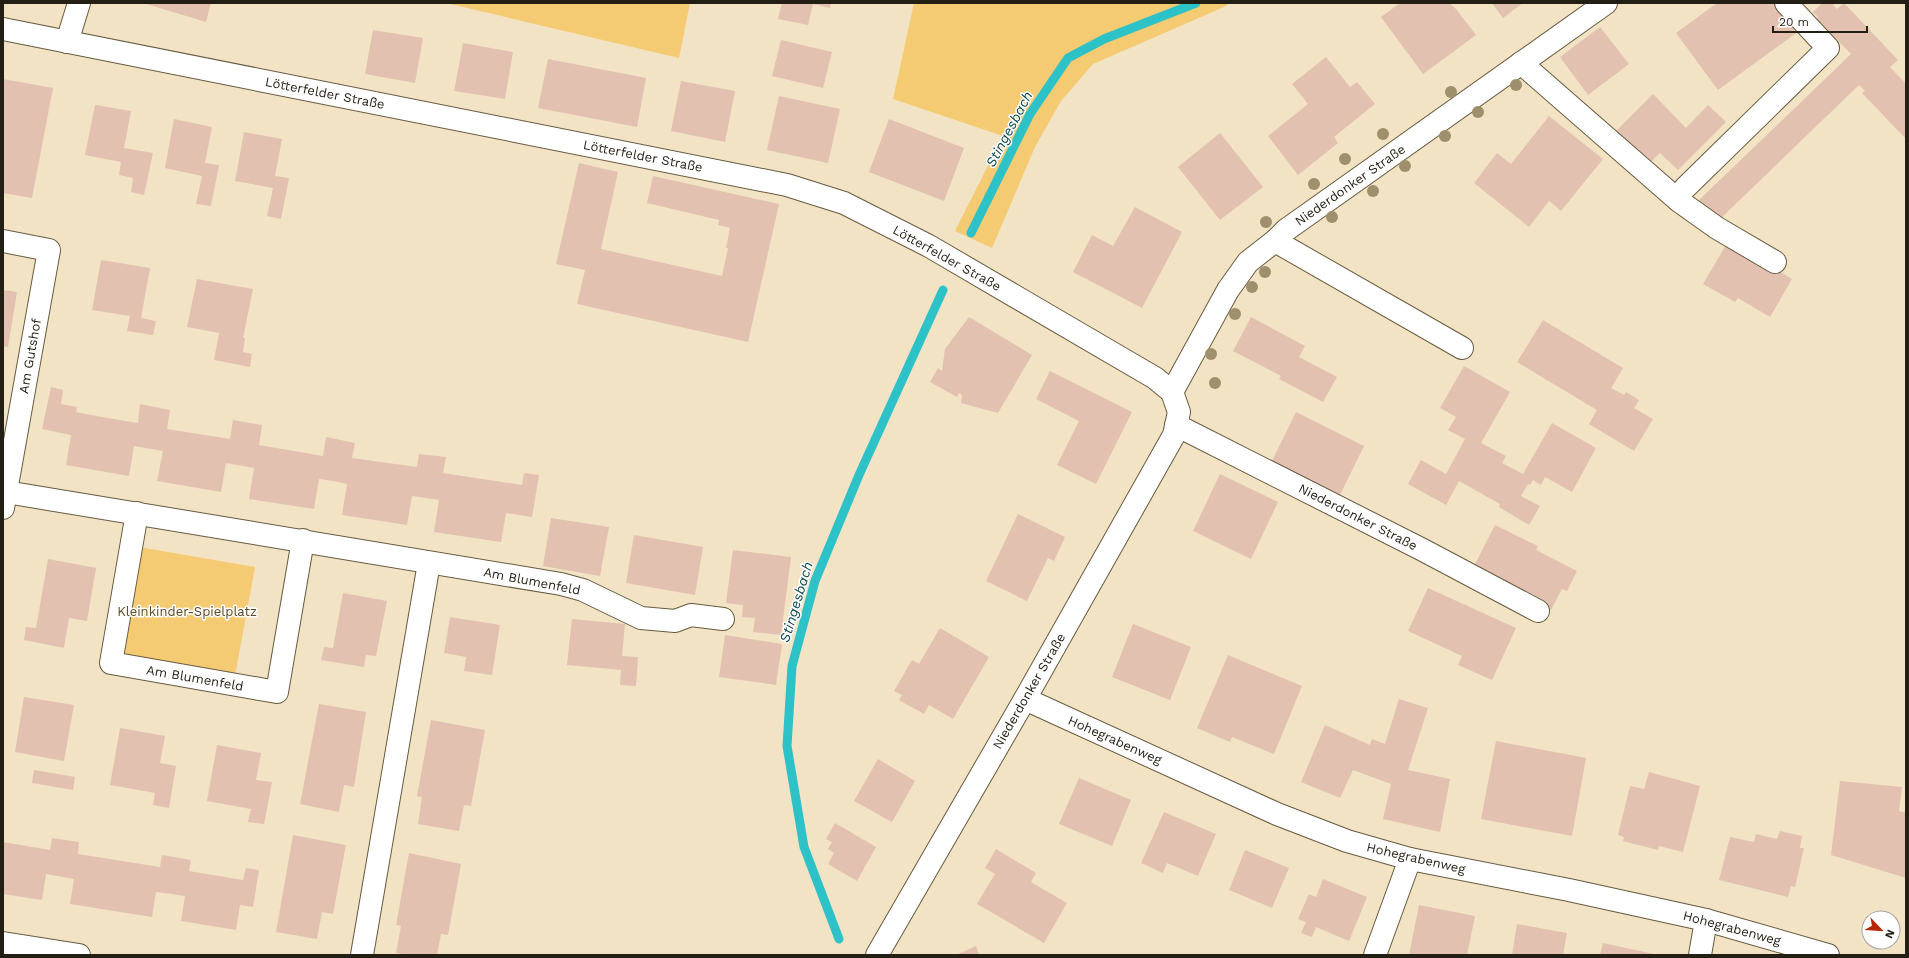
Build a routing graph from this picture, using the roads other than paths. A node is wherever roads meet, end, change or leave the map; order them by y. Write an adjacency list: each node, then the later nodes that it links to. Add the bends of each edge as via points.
1 (79, 3): 5 (street)
2 (1606, 3): 6 (street, Niederdonker Straße)
3 (1786, 3): 7 (street, via 1828,48)
4 (3, 29): 5 (street, Lötterfelder Straße)
5 (68, 42): 12 (street, Lötterfelder Straße, via 787,185 844,203 929,246 1155,378)
6 (1522, 63): 9 (street, Niederdonker Straße, via 1286,230); 10 (street, via 1679,201 1717,228)
7 (1685, 188)
8 (3, 241): 14 (street, Am Gutshof, via 49,250)
9 (1275, 241): 11 (street); 12 (street, Niederdonker Straße, via 1248,262 1228,290)
10 (1775, 262)
11 (1462, 348)
12 (1172, 392): 13 (street, Niederdonker Straße, via 1179,412)
13 (1176, 425): 18 (street, Niederdonker Straße, via 1416,546); 20 (street, Niederdonker Straße, via 1174,435)
14 (4, 500): 15 (street, Am Blumenfeld)
15 (137, 513): 16 (street, Am Blumenfeld); 16 (street, Am Blumenfeld, via 111,663 277,692)
16 (303, 540): 17 (street, Am Blumenfeld)
17 (429, 563): 19 (street, Am Blumenfeld, via 561,584 583,590 641,618 675,621 691,615); 26 (street)
18 (1538, 611)
19 (723, 619)
20 (1025, 699): 21 (street, Hohegrabenweg, via 1277,814 1347,841); 24 (street, Niederdonker Straße)
21 (1410, 859): 22 (street, Hohegrabenweg); 27 (street)
22 (1706, 920): 28 (street); 29 (street, Hohegrabenweg)
23 (3, 944): 25 (street)
24 (881, 952)
25 (79, 955)
26 (362, 955)
27 (1376, 955)
28 (1700, 955)
29 (1828, 955)

